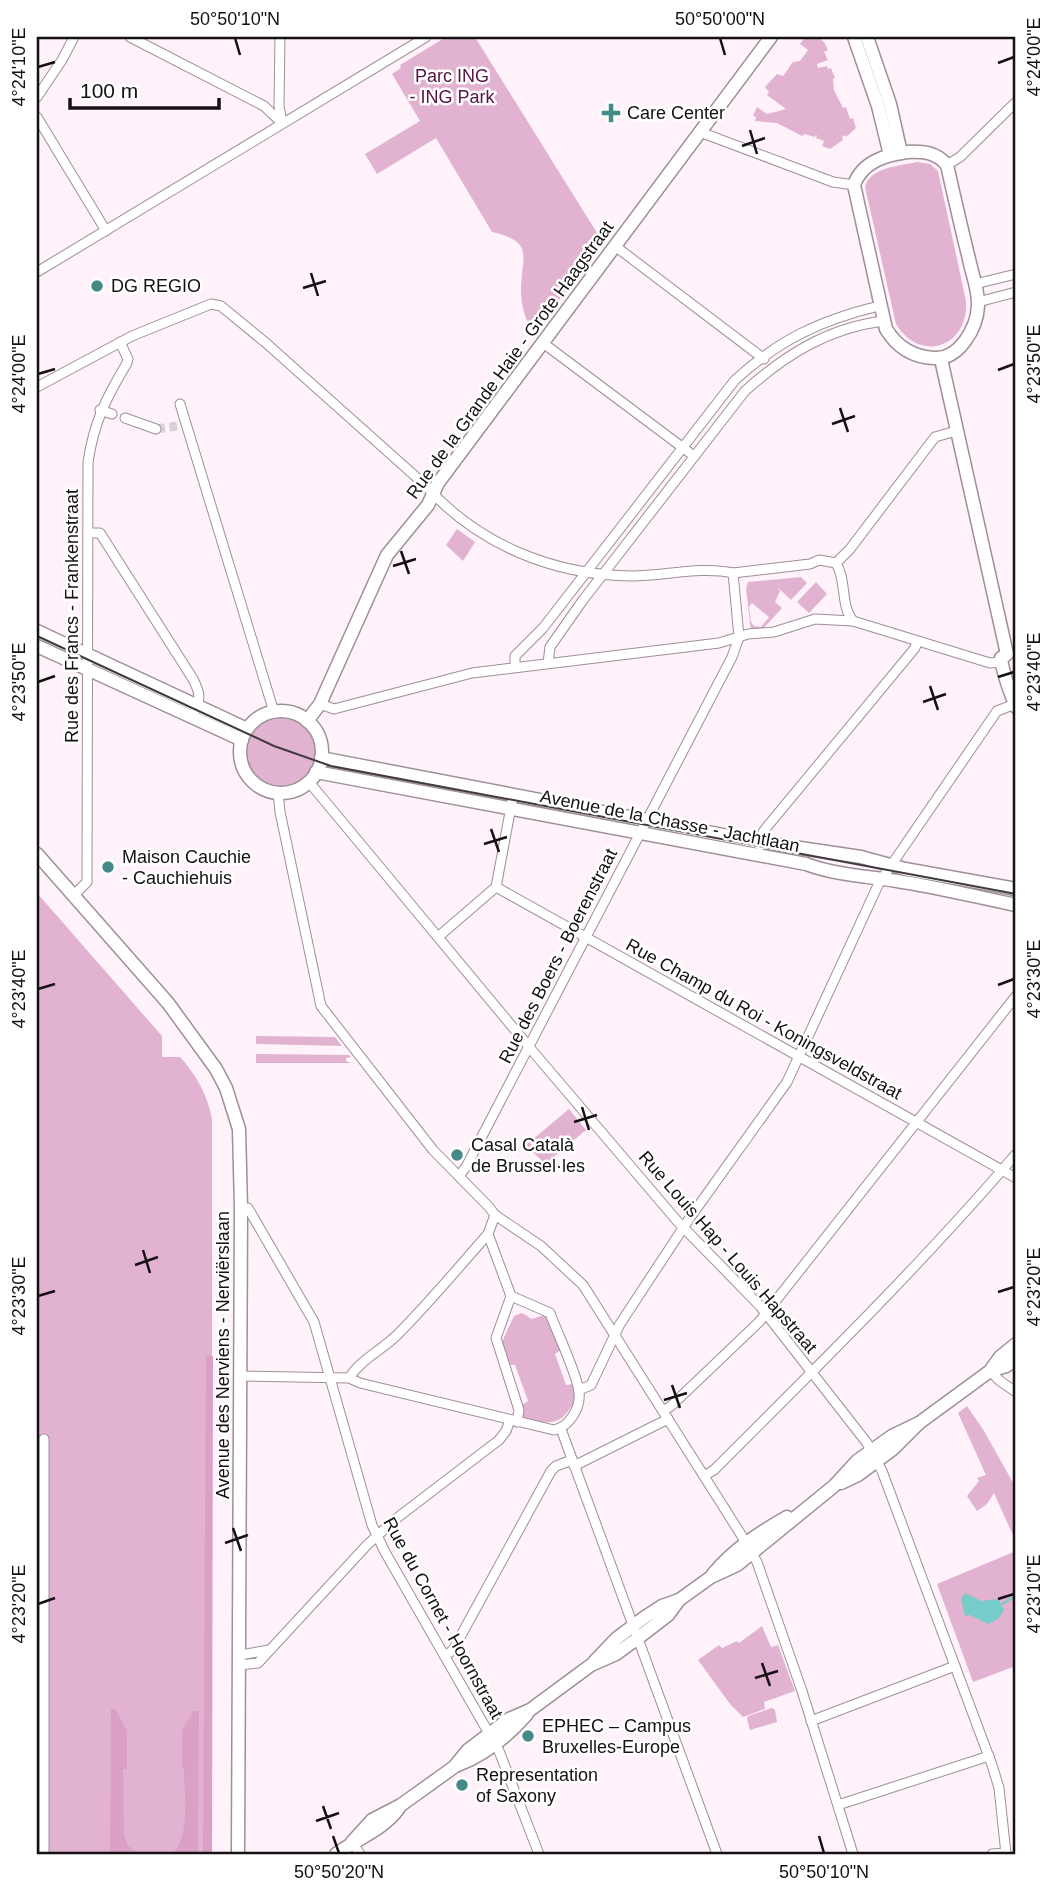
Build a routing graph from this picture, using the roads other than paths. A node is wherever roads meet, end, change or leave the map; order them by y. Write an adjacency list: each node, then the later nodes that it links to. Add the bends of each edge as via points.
1 (74, 37): 8 (street)
2 (130, 37): 11 (street, via 264,106)
3 (280, 37): 11 (street)
4 (426, 37): 11 (street)
5 (771, 37): 12 (street, Rue de la Grande Haie - Grote Haagstraat)
6 (854, 37): 13 (street)
7 (867, 37): 13 (street, via 887,93)
8 (37, 97)
9 (1016, 102): 14 (street)
10 (37, 117): 16 (street)
11 (282, 123): 16 (street)
12 (700, 132): 15 (street, via 833,183); 17 (street, Rue de la Grande Haie - Grote Haagstraat)
13 (896, 154): 14 (street, via 931,153); 15 (street, via 865,167)
14 (947, 164): 20 (street)
15 (854, 185): 23 (street)
16 (106, 230): 18 (street)
17 (615, 246): 26 (street, Rue de la Grande Haie - Grote Haagstraat); 27 (street)
18 (37, 272)
19 (1016, 274): 20 (street)
20 (975, 284): 22 (street)
21 (1016, 292): 22 (street)
22 (978, 302): 28 (street, via 972,332 957,350)
23 (879, 306): 24 (street); 27 (street, via 810,328)
24 (883, 321): 28 (street, via 891,338 908,352); 29 (street, via 826,336)
25 (120, 341): 30 (street); 32 (street, Rue des Francs - Frankenstraat, via 127,363); 39 (street, via 200,307 221,306)
26 (543, 342): 37 (street); 39 (street, Rue de la Grande Haie - Grote Haagstraat)
27 (762, 357): 29 (street); 37 (street, via 735,380)
28 (941, 359): 36 (street)
29 (772, 367): 38 (street, via 745,391)
30 (37, 387)
31 (180, 404): 59 (street, via 181,424)
32 (100, 410): 33 (street); 40 (street, Rue des Francs - Frankenstraat, via 88,462)
33 (112, 414)
34 (125, 418): 35 (street)
35 (156, 429)
36 (956, 431): 41 (street, via 935,437); 51 (street)
37 (683, 447): 38 (street); 42 (street)
38 (694, 456): 44 (street)
39 (432, 494): 42 (street, via 468,525 502,545); 56 (street, Rue de la Grande Haie - Grote Haagstraat, via 387,555)
40 (88, 533): 50 (street, Rue des Francs - Frankenstraat); 58 (street, via 100,533 193,679 200,691)
41 (836, 563): 43 (street, via 819,561); 45 (street)
42 (585, 572): 44 (street); 53 (street, via 543,628 515,656)
43 (733, 573): 44 (street); 47 (street)
44 (604, 574): 52 (street, via 558,634)
45 (853, 621): 47 (street, via 815,619); 48 (street)
46 (37, 631): 50 (street)
47 (739, 637): 52 (street); 66 (street, Rue des Boers - Boerenstraat)
48 (917, 641): 51 (street, via 990,663); 68 (street, via 862,715 766,828)
49 (37, 646): 54 (street)
50 (88, 655): 54 (street, Rue des Francs - Frankenstraat); 58 (street)
51 (1008, 657): 55 (street)
52 (548, 663): 53 (street)
53 (515, 667): 56 (street, via 472,673 334,709)
54 (88, 669): 58 (street); 74 (street, Rue des Francs - Frankenstraat, via 86,882)
55 (1012, 689): 57 (street)
56 (320, 704): 60 (street, Rue de la Grande Haie - Grote Haagstraat)
57 (1016, 704): 70 (street, via 997,710)
58 (195, 712): 61 (street)
59 (274, 712): 60 (street, via 291,713); 61 (street, via 258,718)
60 (307, 721): 62 (street, via 318,736)
61 (245, 734): 64 (street, via 240,755 246,773 259,787)
62 (321, 758): 63 (street); 65 (street, Avenue de la Chasse - Jachtlaan)
63 (313, 777): 64 (street, via 295,791); 65 (street, Avenue de la Chasse - Jachtlaan); 77 (street, Rue Louis Hap - Louis Hapstraat)
64 (278, 793): 84 (street, via 321,1006)
65 (512, 802): 66 (street, Avenue de la Chasse - Jachtlaan); 67 (street, Avenue de la Chasse - Jachtlaan); 72 (street)
66 (647, 821): 67 (street, Rue des Boers - Boerenstraat); 68 (street, Avenue de la Chasse - Jachtlaan)
67 (640, 833): 68 (street, Avenue de la Chasse - Jachtlaan); 76 (street, Rue des Boers - Boerenstraat)
68 (759, 848): 70 (street, Avenue de la Chasse - Jachtlaan, via 849,855); 71 (street, Avenue de la Chasse - Jachtlaan, via 858,877)
69 (37, 854): 74 (street, Avenue des Nerviens - Nerviërslaan)
70 (891, 865): 71 (street); 73 (street, Avenue de la Chasse - Jachtlaan)
71 (882, 878): 75 (street, Avenue de la Chasse - Jachtlaan); 80 (street)
72 (496, 887): 76 (street, Rue Champ du Roi - Koningsveldstraat); 77 (street)
73 (1016, 889)
74 (73, 896): 86 (street, Avenue des Nerviens - Nerviërslaan, via 193,1035 221,1078 239,1129)
75 (1016, 905)
76 (585, 936): 79 (street, Rue des Boers - Boerenstraat); 80 (street, Rue Champ du Roi - Koningsveldstraat)
77 (438, 937): 79 (street, Rue Louis Hap - Louis Hapstraat)
78 (1016, 996): 81 (street)
79 (529, 1046): 84 (street, Rue des Boers - Boerenstraat); 88 (street, Rue Louis Hap - Louis Hapstraat)
80 (798, 1057): 81 (street, Rue Champ du Roi - Koningsveldstraat); 88 (street, via 787,1082)
81 (916, 1122): 83 (street, Rue Champ du Roi - Koningsveldstraat); 91 (street)
82 (1016, 1154): 83 (street)
83 (1002, 1170): 85 (street, Rue Champ du Roi - Koningsveldstraat); 96 (street)
84 (458, 1176): 87 (street)
85 (1016, 1178)
86 (241, 1208): 97 (street, Avenue des Nerviens - Nerviërslaan); 98 (street, Rue du Cornet - Hoornstraat, via 248,1209 314,1322)
87 (495, 1215): 89 (street); 92 (street, via 568,1269)
88 (684, 1228): 91 (street, Rue Louis Hap - Louis Hapstraat); 92 (street)
89 (488, 1234): 90 (street); 99 (street, via 430,1301)
90 (511, 1296): 100 (street, via 550,1313); 103 (street, via 496,1338 519,1410)
91 (765, 1314): 96 (street, Rue Louis Hap - Louis Hapstraat); 102 (street)
92 (616, 1335): 100 (street, via 591,1385); 102 (street)
93 (1016, 1344): 95 (street)
94 (1016, 1359): 95 (street)
95 (990, 1371): 101 (street); 106 (street, via 919,1423 892,1436)
96 (812, 1372): 106 (street, Rue Louis Hap - Louis Hapstraat); 108 (street)
97 (240, 1376): 98 (street); 113 (street, Avenue des Nerviens - Nerviërslaan)
98 (331, 1377): 99 (street); 109 (street, Rue du Cornet - Hoornstraat)
99 (349, 1378): 103 (street)
100 (579, 1390): 104 (street, via 576,1408)
101 (1016, 1392)
102 (665, 1415): 107 (street); 108 (street)
103 (514, 1421): 104 (street); 109 (street, via 499,1440)
104 (561, 1429): 107 (street)
105 (44, 1440): 117 (street)
106 (874, 1456): 110 (street, via 857,1461 834,1486); 114 (street, Rue Louis Hap - Louis Hapstraat)
107 (573, 1463): 111 (street); 112 (street, via 551,1471 453,1650)
108 (704, 1476): 110 (street)
109 (377, 1535): 112 (street, Rue du Cornet - Hoornstraat); 113 (street, via 258,1663)
110 (749, 1548): 111 (street, via 737,1565 711,1577 679,1600 668,1615); 115 (street)
111 (635, 1632): 116 (street, via 616,1654 509,1719); 127 (street)
112 (445, 1656): 116 (street, Rue du Cornet - Hoornstraat)
113 (239, 1660): 123 (street, Avenue des Nerviens - Nerviërslaan)
114 (955, 1667): 115 (street); 118 (street, Rue Louis Hap - Louis Hapstraat)
115 (811, 1721): 119 (street)
116 (492, 1739): 120 (street, via 474,1759 372,1820); 126 (street, Rue du Cornet - Hoornstraat)
117 (40, 1749): 122 (street)
118 (989, 1756): 119 (street); 121 (street, Rue Louis Hap - Louis Hapstraat, via 999,1788)
119 (838, 1805): 128 (street)
120 (352, 1842): 124 (street); 125 (street)
121 (1006, 1853): 129 (street)
122 (44, 1854)
123 (238, 1854)
124 (336, 1854)
125 (360, 1854)
126 (539, 1854)
127 (718, 1854)
128 (853, 1854)
129 (992, 1854)

